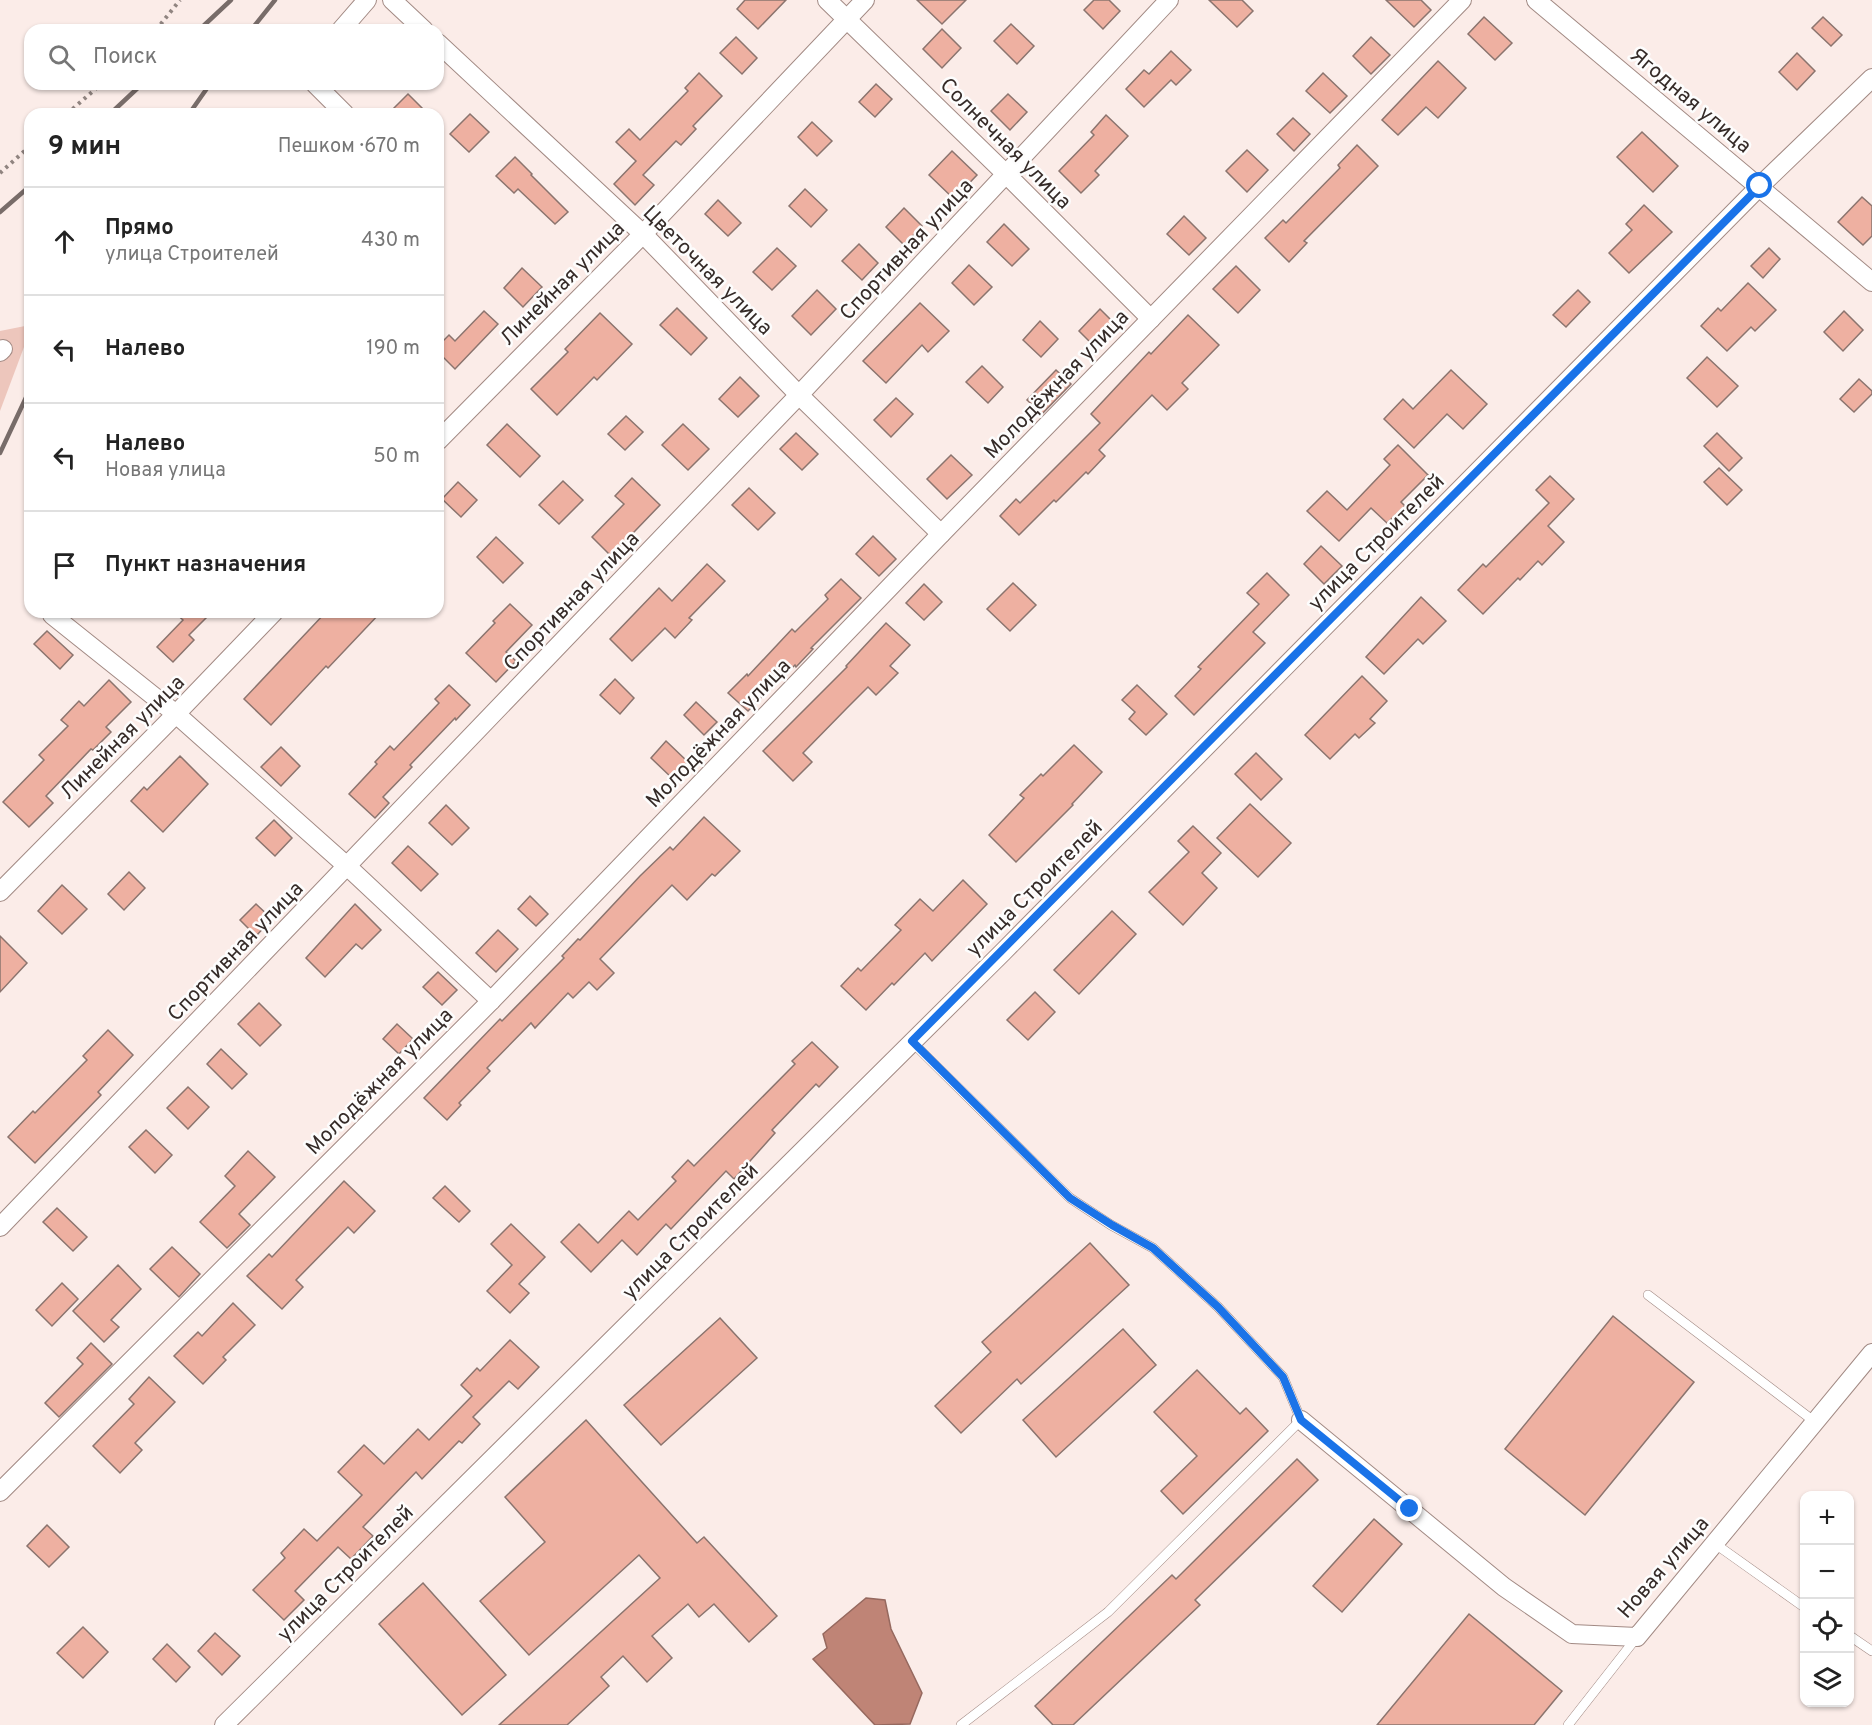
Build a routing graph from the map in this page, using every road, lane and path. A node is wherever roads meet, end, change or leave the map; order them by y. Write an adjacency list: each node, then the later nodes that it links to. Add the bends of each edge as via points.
1 (180, 0): 10 (path)
2 (367, 0): 11 (street)
3 (392, 0): 12 (street)
4 (827, 0): 9 (street, Солнечная улица)
5 (865, 0): 9 (street, Линейная улица)
6 (1169, 0): 21 (street, Спортивная улица)
7 (1462, 0): 25 (street, Молодёжная улица)
8 (1536, 0): 22 (street, Ягодная улица)
9 (847, 19): 21 (street, Солнечная улица); 23 (street, Линейная улица)
10 (161, 24)
11 (346, 24)
12 (418, 24)
13 (444, 49): 23 (street, Цветочная улица)
14 (1872, 78): 22 (street, улица Строителей)
15 (94, 90): 17 (path)
16 (321, 90): 18 (street)
17 (74, 108)
18 (339, 108)
19 (24, 151): 20 (path)
20 (0, 173)
21 (1007, 175): 25 (street, Солнечная улица); 26 (street, Спортивная улица)
22 (1760, 186): 24 (street, Ягодная улица); 35 (street, улица Строителей)
23 (642, 234): 26 (street, Цветочная улица); 27 (street, Линейная улица)
24 (1872, 282)
25 (1151, 319): 28 (street, Молодёжная улица)
26 (799, 395): 28 (street, Цветочная улица); 32 (street, Спортивная улица)
27 (444, 435)
28 (941, 534): 34 (street, Молодёжная улица)
29 (56, 618): 31 (street)
30 (268, 618): 31 (street, Линейная улица)
31 (176, 714): 32 (street); 33 (street, Линейная улица)
32 (348, 867): 34 (street); 36 (street, Спортивная улица)
33 (0, 892)
34 (492, 1001): 41 (street, Молодёжная улица)
35 (912, 1041): 39 (lane, via 1070,1198 1153,1248 1218,1307 1283,1377); 47 (street, улица Строителей)
36 (0, 1227)
37 (1647, 1295): 40 (lane)
38 (1872, 1353): 40 (street, Новая улица)
39 (1301, 1420): 44 (street, Новая улица, via 1504,1587 1572,1634); 48 (lane, via 1108,1612)
40 (1815, 1422): 42 (street, Новая улица)
41 (0, 1492)
42 (1714, 1543): 43 (lane); 44 (street, Новая улица)
43 (1800, 1604)
44 (1638, 1637): 49 (lane)
45 (1854, 1639): 46 (lane)
46 (1872, 1651)
47 (224, 1725)
48 (961, 1725)
49 (1568, 1725)

